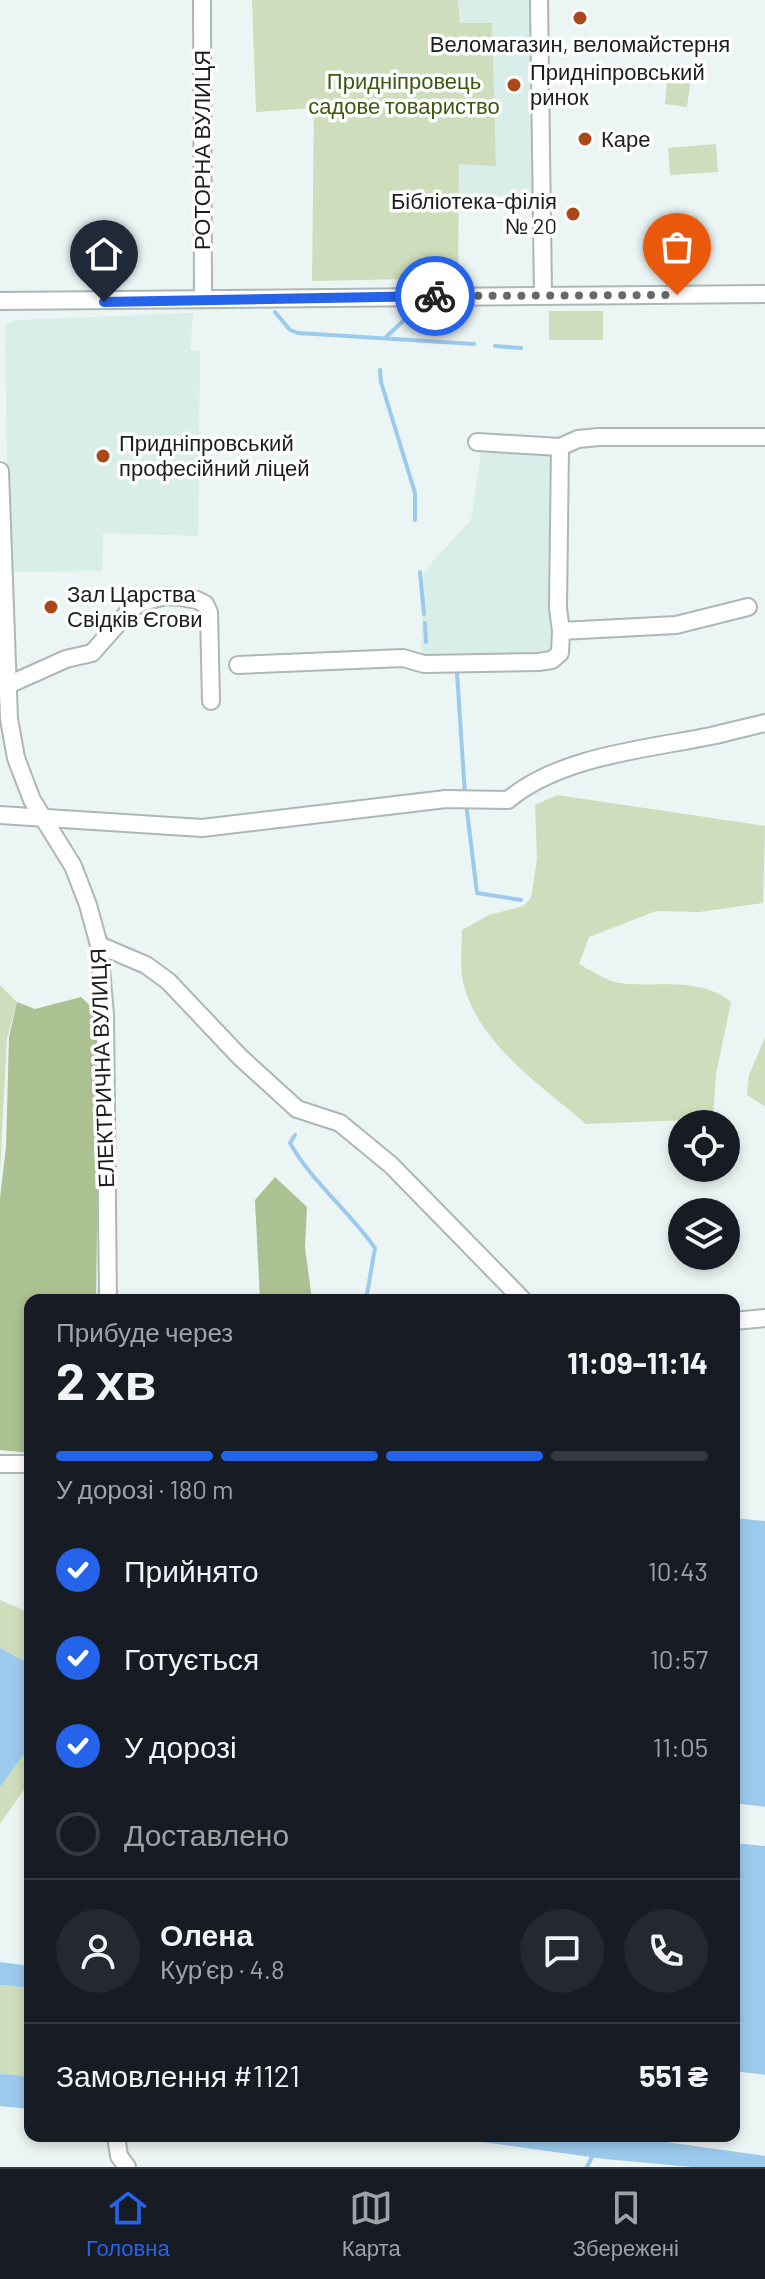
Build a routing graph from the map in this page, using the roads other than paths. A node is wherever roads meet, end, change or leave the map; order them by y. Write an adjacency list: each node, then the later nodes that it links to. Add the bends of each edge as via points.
1 (202, 0): 5 (street, РОТОРНА ВУЛИЦЯ)
2 (539, 0): 4 (street)
3 (765, 294): 4 (street)
4 (543, 296): 5 (street)
5 (203, 299): 6 (street)
6 (0, 301)
7 (765, 437): 9 (street, via 599,437)
8 (477, 442): 9 (street)
9 (560, 447): 13 (street)
10 (0, 471): 11 (street, ЕЛЕКТРИЧНА ВУЛИЦЯ)
11 (2, 547): 15 (street, ЕЛЕКТРИЧНА ВУЛИЦЯ)
12 (748, 607): 13 (street, via 676,625)
13 (561, 631): 14 (street, via 560,653 538,662 424,664 403,658)
14 (238, 665)
15 (8, 685): 16 (street, via 92,653 142,602 180,597 205,604 209,612); 19 (street, ЕЛЕКТРИЧНА ВУЛИЦЯ, via 16,758)
16 (211, 701)
17 (765, 723): 19 (street, via 625,750 526,784 508,800 460,800 202,828)
18 (0, 815): 19 (street)
19 (43, 819): 20 (street, ЕЛЕКТРИЧНА ВУЛИЦЯ, via 73,866)
20 (99, 945): 21 (street, ЕЛЕКТРИЧНА ВУЛИЦЯ, via 105,1015); 22 (street, via 157,973 297,1109 340,1123 391,1165)
21 (108, 1294)
22 (517, 1294)
23 (765, 1318): 24 (street)
24 (740, 1320)
25 (0, 1464): 26 (street)
26 (24, 1464)
27 (117, 2142): 28 (street)
28 (127, 2167)

